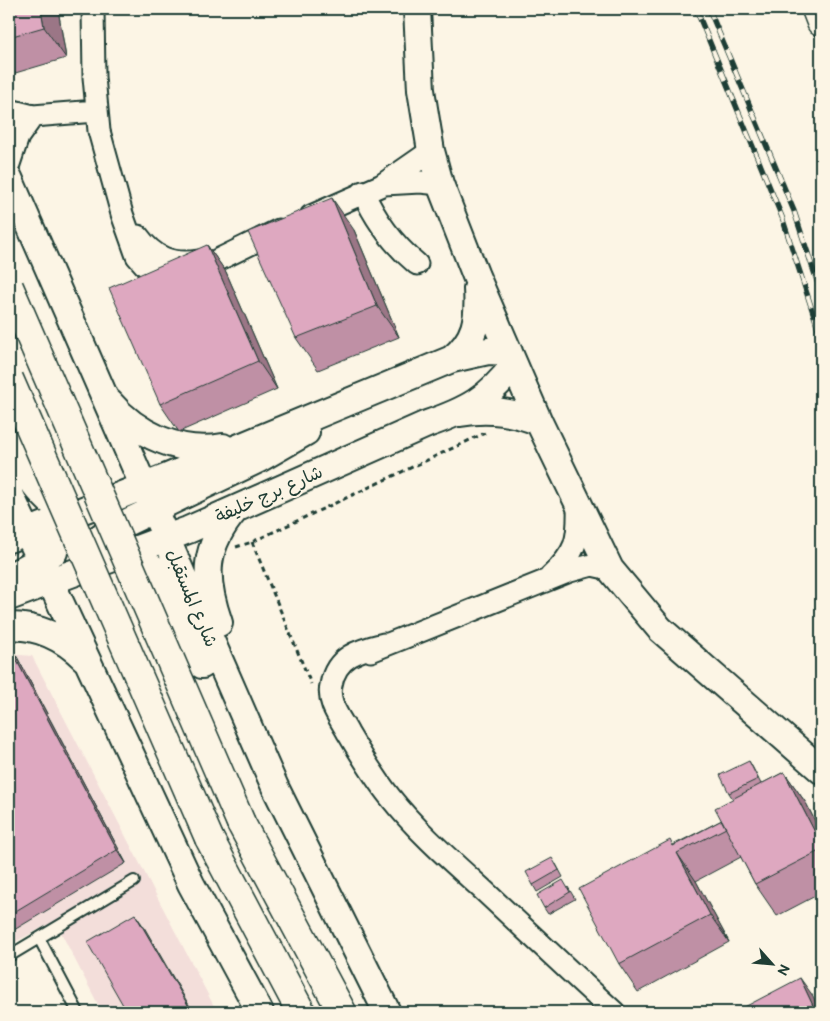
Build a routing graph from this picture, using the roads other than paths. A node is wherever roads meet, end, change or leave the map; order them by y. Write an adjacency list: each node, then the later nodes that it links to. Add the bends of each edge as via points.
1 (94, 9): 5 (street)
2 (417, 9): 8 (street, via 421,90)
3 (816, 9): 4 (main road)
4 (821, 22)
5 (95, 103): 7 (street, via 71,114); 12 (street, via 103,150 122,214 148,249 166,260 187,263 218,258)
6 (9, 110): 7 (street)
7 (39, 115): 9 (street, via 18,137)
8 (431, 151): 11 (street); 12 (street)
9 (9, 164)
10 (9, 178): 19 (street, شارع المستقبل)
11 (440, 184): 12 (street, via 420,182); 14 (street)
12 (372, 189): 13 (street, via 371,209 391,239)
13 (417, 264)
14 (476, 276): 16 (street); 17 (street, via 478,321 468,342)
15 (9, 287): 49 (main road, bridge, via 241,823)
16 (512, 358): 17 (street, via 488,351); 21 (street, شارع برج خليفة, via 490,392); 22 (street)
17 (452, 359): 20 (street)
18 (9, 379): 48 (main road, bridge, via 209,838)
19 (96, 383): 23 (street, via 116,410 142,431 158,439 203,449); 26 (street, شارع المستقبل)
20 (360, 397): 23 (street); 26 (street, via 283,446)
21 (460, 413): 22 (street, via 505,411); 28 (street, شارع برج خليفة, via 427,424)
22 (539, 422): 27 (street)
23 (248, 441): 26 (street)
24 (9, 442): 29 (street, via 42,494)
25 (9, 492): 30 (street)
26 (148, 498): 29 (street); 31 (street, شارع المستقبل)
27 (578, 504): 33 (street); 36 (street, via 577,541 564,564)
28 (236, 509): 31 (street, شارع برج خليفة); 40 (street, via 214,543 209,556 208,577 211,598 231,658)
29 (86, 532): 30 (street); 31 (street); 32 (street); 34 (street)
30 (18, 536): 34 (street)
31 (166, 538): 32 (street, شارع برج خليفة); 40 (street, شارع المستقبل)
32 (123, 553): 34 (street, شارع برج خليفة); 42 (street, via 142,559 157,571 230,725)
33 (610, 569): 36 (street, via 592,565); 41 (street, via 660,629)
34 (45, 572): 35 (street); 37 (street, شارع برج خليفة); 39 (street)
35 (9, 577)
36 (546, 580): 51 (street, via 366,654 356,662 344,683 343,708 349,735 375,776 416,827)
37 (9, 598)
38 (9, 626): 39 (street, via 51,634 76,649)
39 (86, 660): 47 (street, via 191,884)
40 (235, 697): 42 (street, شارع المستقبل)
41 (821, 770)
42 (274, 786): 50 (street, شارع المستقبل)
43 (134, 881): 44 (lane)
44 (39, 938): 45 (lane); 46 (lane)
45 (9, 956)
46 (78, 1012)
47 (260, 1012)
48 (301, 1012)
49 (342, 1012)
50 (387, 1012)
51 (614, 1012)

